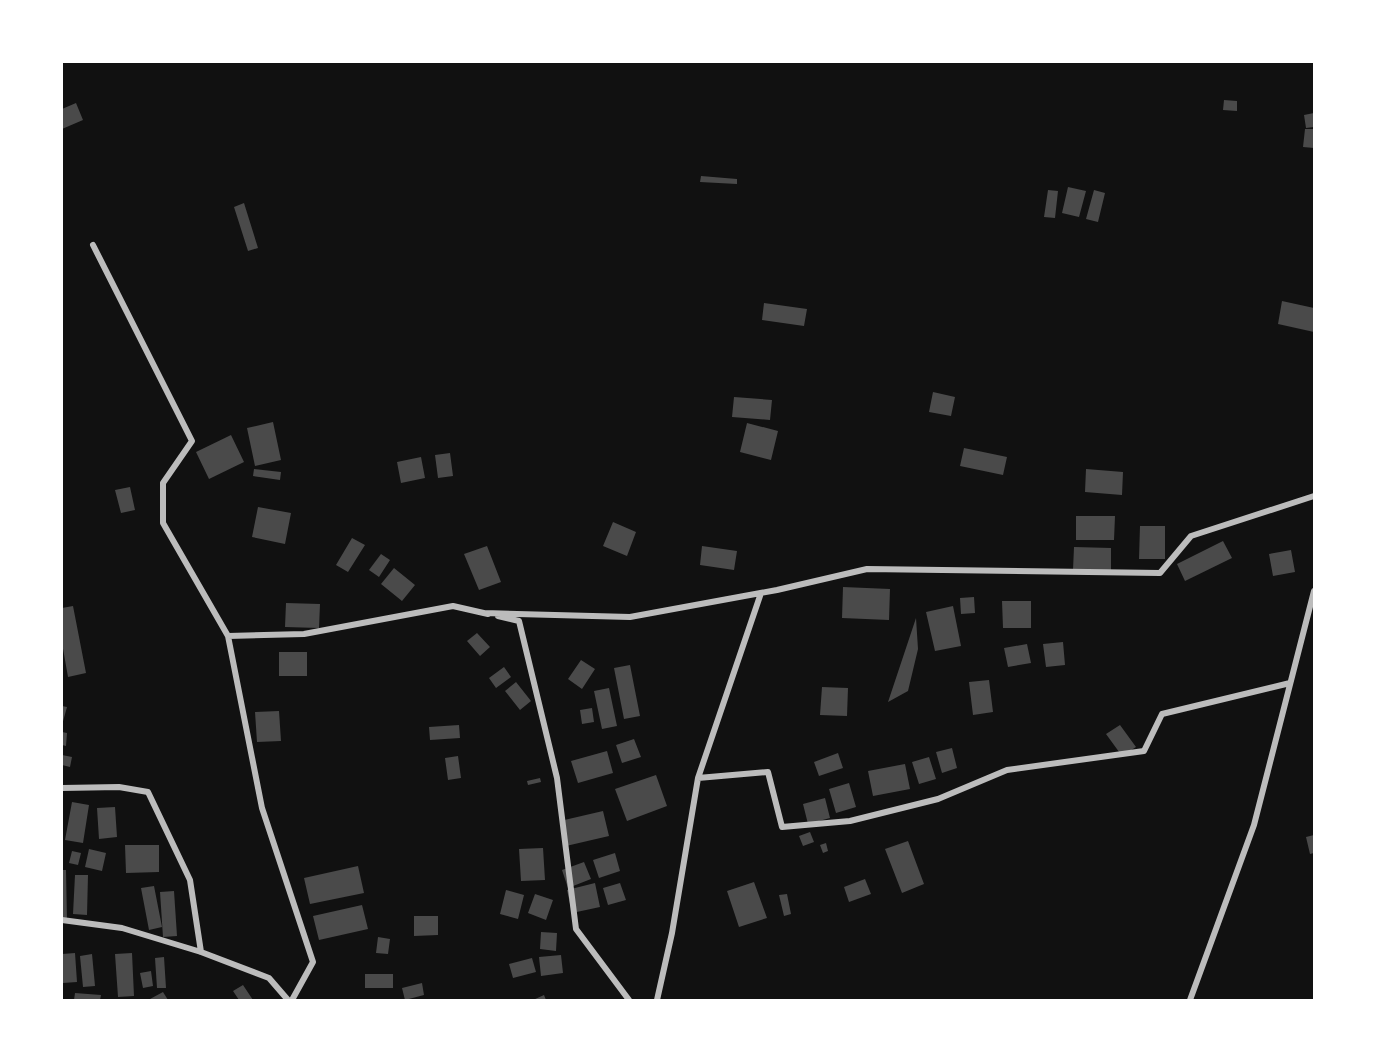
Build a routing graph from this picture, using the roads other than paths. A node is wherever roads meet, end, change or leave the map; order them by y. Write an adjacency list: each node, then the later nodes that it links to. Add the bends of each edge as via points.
1 (93, 245): 6 (street, via 192,441 164,483 163,522)
2 (1314, 496): 4 (street, via 1191,536 1160,573 867,569)
3 (1314, 591): 7 (street)
4 (761, 593): 5 (street, via 630,617); 8 (street)
5 (484, 613): 6 (street, via 453,606 304,634); 13 (street, via 519,621 557,778 576,929)
6 (228, 636): 12 (street, via 262,808 313,963)
7 (1290, 683): 8 (street, via 1162,714 1144,751 1007,770 938,799 850,821 782,826 768,772); 15 (street, via 1254,825)
8 (698, 778): 14 (street)
9 (62, 788): 11 (street, via 118,787 148,792 190,880)
10 (62, 920): 11 (street, via 122,928)
11 (201, 952): 12 (street, via 269,978)
12 (290, 1000)
13 (629, 1000)
14 (657, 1000)
15 (1190, 1000)

